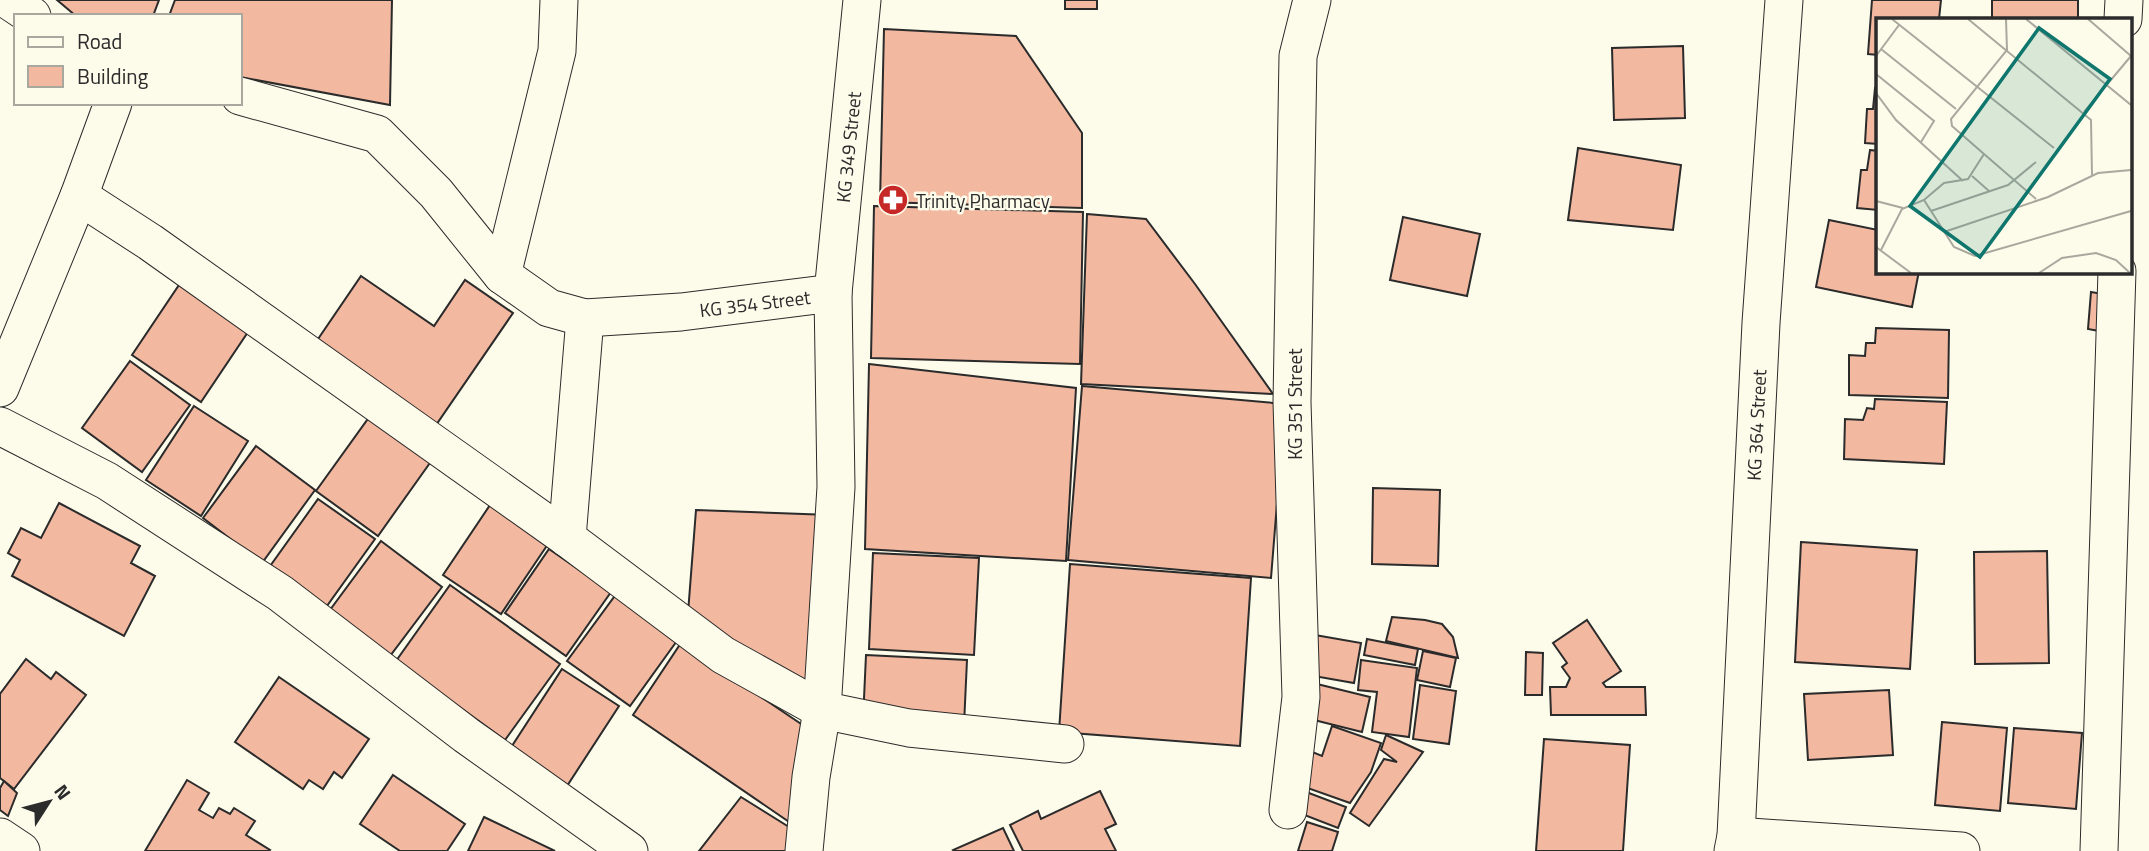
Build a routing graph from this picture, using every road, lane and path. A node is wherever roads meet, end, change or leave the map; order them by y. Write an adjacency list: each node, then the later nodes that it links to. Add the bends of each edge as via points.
1 (8, 0): 7 (street)
2 (559, 0): 13 (street, via 557,51)
3 (862, 0): 14 (street, KG 349 Street)
4 (1312, 0): 21 (street, KG 351 Street, via 1298,56 1292,401 1301,697)
5 (1784, 0): 23 (street, KG 364 Street, via 1761,323)
6 (2124, 0): 8 (street)
7 (29, 14)
8 (2123, 18)
9 (242, 97): 13 (street, KG 354 Street, via 377,134 436,192)
10 (112, 105): 11 (street)
11 (79, 196): 16 (street); 18 (street)
12 (2117, 273): 28 (street)
13 (502, 275): 15 (street, KG 354 Street, via 549,308)
14 (833, 293): 15 (street, KG 354 Street, via 681,312); 19 (street, KG 354 Street, via 836,487)
15 (585, 318): 18 (street)
16 (0, 388)
17 (0, 426): 25 (street, via 107,481 280,593 466,735)
18 (567, 538): 19 (street, via 723,655)
19 (822, 710): 20 (street, via 909,728); 26 (street, KG 354 Street)
20 (1065, 744)
21 (1288, 810)
22 (0, 836): 24 (street)
23 (1735, 843): 27 (street)
24 (21, 851)
25 (629, 851)
26 (804, 851)
27 (1961, 851)
28 (2099, 851)

